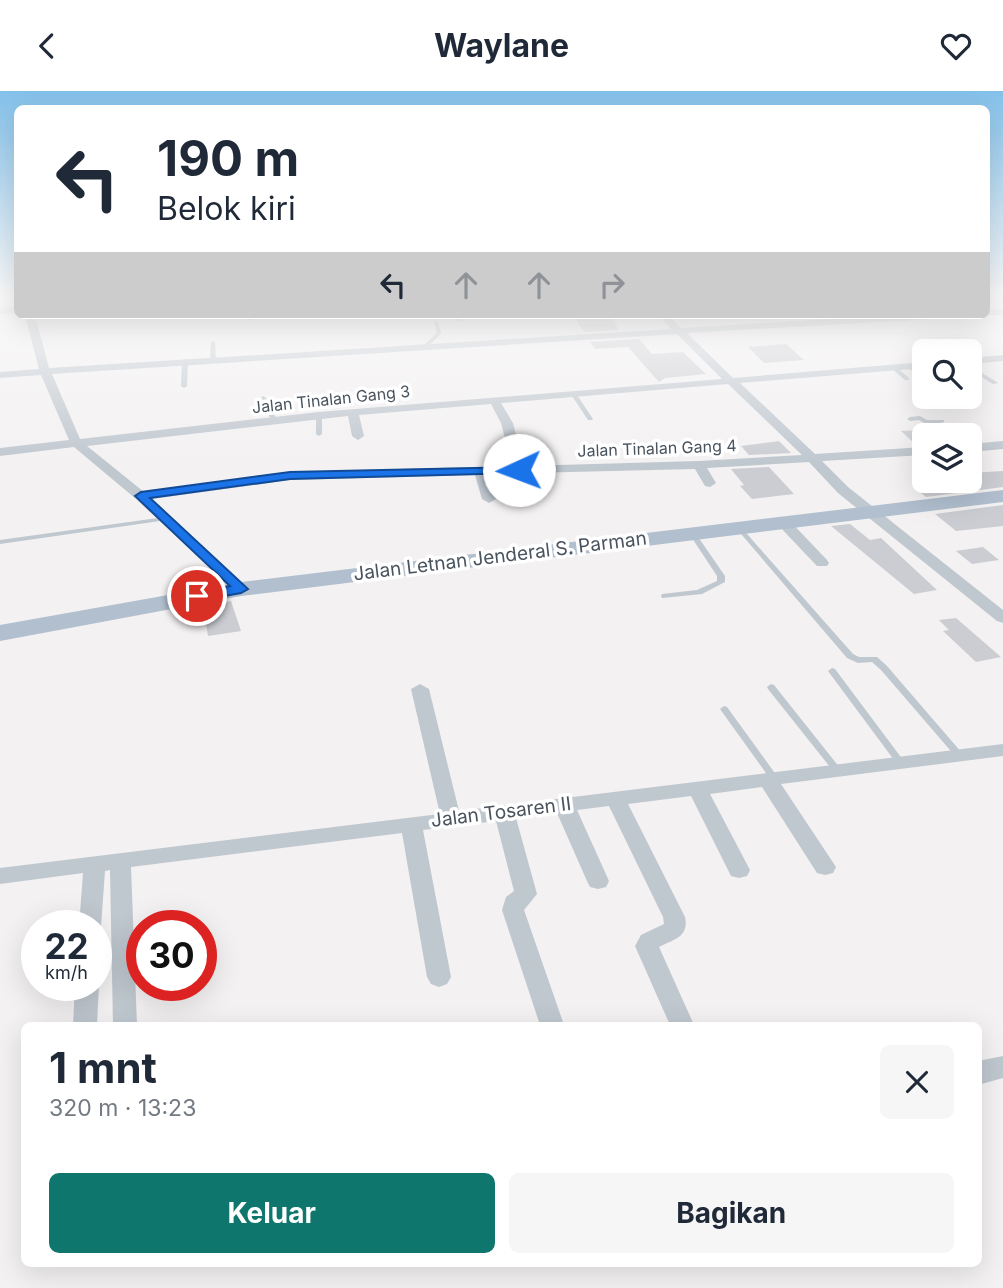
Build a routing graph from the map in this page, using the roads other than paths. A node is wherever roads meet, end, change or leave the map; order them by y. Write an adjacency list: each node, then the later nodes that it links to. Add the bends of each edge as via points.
1 (41, 353): 15 (street)
2 (213, 353): 6 (lane)
3 (306, 353): 6 (street)
4 (701, 353): 19 (street)
5 (1003, 358): 8 (street)
6 (213, 359): 9 (street)
7 (982, 360): 8 (street)
8 (989, 360): 14 (street)
9 (185, 361): 15 (street); 21 (lane)
10 (909, 366): 11 (street, Jalan Tinalan Gang 3); 12 (street, Jalan Tinalan Gang 3); 13 (lane)
11 (912, 366)
12 (893, 367): 18 (lane); 19 (street, Jalan Tinalan Gang 3)
13 (912, 368)
14 (1003, 369)
15 (45, 371): 16 (street); 33 (street)
16 (0, 375)
17 (982, 375): 20 (lane)
18 (907, 379)
19 (731, 381): 22 (street, Jalan Tinalan Gang 3); 38 (street)
20 (995, 383)
21 (184, 386)
22 (573, 393): 24 (street, Jalan Tinalan Gang 3); 27 (lane)
23 (263, 398): 29 (lane)
24 (494, 400): 25 (street, Jalan Tinalan Gang 3); 40 (street, via 507,423)
25 (353, 412): 26 (street, Jalan Tinalan Gang 3); 32 (street)
26 (319, 415): 29 (street, Jalan Tinalan Gang 3); 31 (lane)
27 (590, 419)
28 (910, 419): 30 (lane)
29 (274, 420): 33 (street, Jalan Tinalan Gang 3)
30 (942, 423)
31 (319, 434)
32 (358, 436)
33 (76, 443): 36 (street, Jalan Tinalan Gang 3); 43 (street)
34 (1003, 445): 35 (street)
35 (982, 447)
36 (0, 452)
37 (912, 452): 38 (street, Jalan Tinalan Gang 4)
38 (810, 459): 39 (street, Jalan Tinalan Gang 4); 46 (street)
39 (699, 464): 40 (street, Jalan Tinalan Gang 4); 42 (street)
40 (519, 470): 41 (street, Jalan Tinalan Gang 4)
41 (480, 472): 43 (street, Jalan Tinalan Gang 4, via 290,475); 45 (street)
42 (710, 483)
43 (141, 496): 47 (street)
44 (1003, 496): 46 (main road, Jalan Letnan Jenderal S. Parman)
45 (489, 499)
46 (869, 512): 48 (main road, Jalan Letnan Jenderal S. Parman); 55 (street)
47 (165, 519): 51 (lane); 53 (street)
48 (783, 522): 49 (main road, Jalan Letnan Jenderal S. Parman); 52 (street)
49 (738, 527): 50 (main road, Jalan Letnan Jenderal S. Parman); 62 (lane, via 850,656 874,659 884,668)
50 (692, 532): 53 (main road, Jalan Letnan Jenderal S. Parman); 54 (lane, via 721,576 720,582 699,592)
51 (0, 542)
52 (822, 563)
53 (241, 589): 56 (main road, Jalan Letnan Jenderal S. Parman)
54 (666, 596)
55 (1003, 618)
56 (0, 633)
57 (832, 671): 63 (lane)
58 (771, 687): 64 (lane)
59 (420, 689): 70 (street)
60 (724, 709): 65 (lane)
61 (1003, 750): 62 (street, Jalan Tosaren II)
62 (959, 755): 63 (street, Jalan Tosaren II)
63 (900, 762): 64 (street, Jalan Tosaren II)
64 (837, 770): 65 (street, Jalan Tosaren II)
65 (771, 779): 66 (street, Jalan Tosaren II); 74 (street)
66 (697, 788): 67 (street, Jalan Tosaren II); 75 (street)
67 (615, 799): 68 (street, Jalan Tosaren II); 84 (street, via 674,917 676,928 647,946)
68 (564, 805): 69 (street, Jalan Tosaren II); 77 (street)
69 (503, 812): 70 (street, Jalan Tosaren II); 83 (street, via 526,894 514,903 513,911)
70 (451, 818): 71 (street, Jalan Tosaren II)
71 (411, 823): 72 (street, Jalan Tosaren II); 79 (street)
72 (120, 861): 73 (street, Jalan Tosaren II); 82 (street)
73 (95, 864): 76 (street, Jalan Tosaren II); 78 (street)
74 (825, 867)
75 (738, 870)
76 (0, 876)
77 (598, 881)
78 (91, 910)
79 (439, 977)
80 (86, 1001): 81 (street)
81 (85, 1022)
82 (125, 1022)
83 (551, 1022)
84 (681, 1022)
85 (1003, 1066): 86 (street)
86 (982, 1072)

